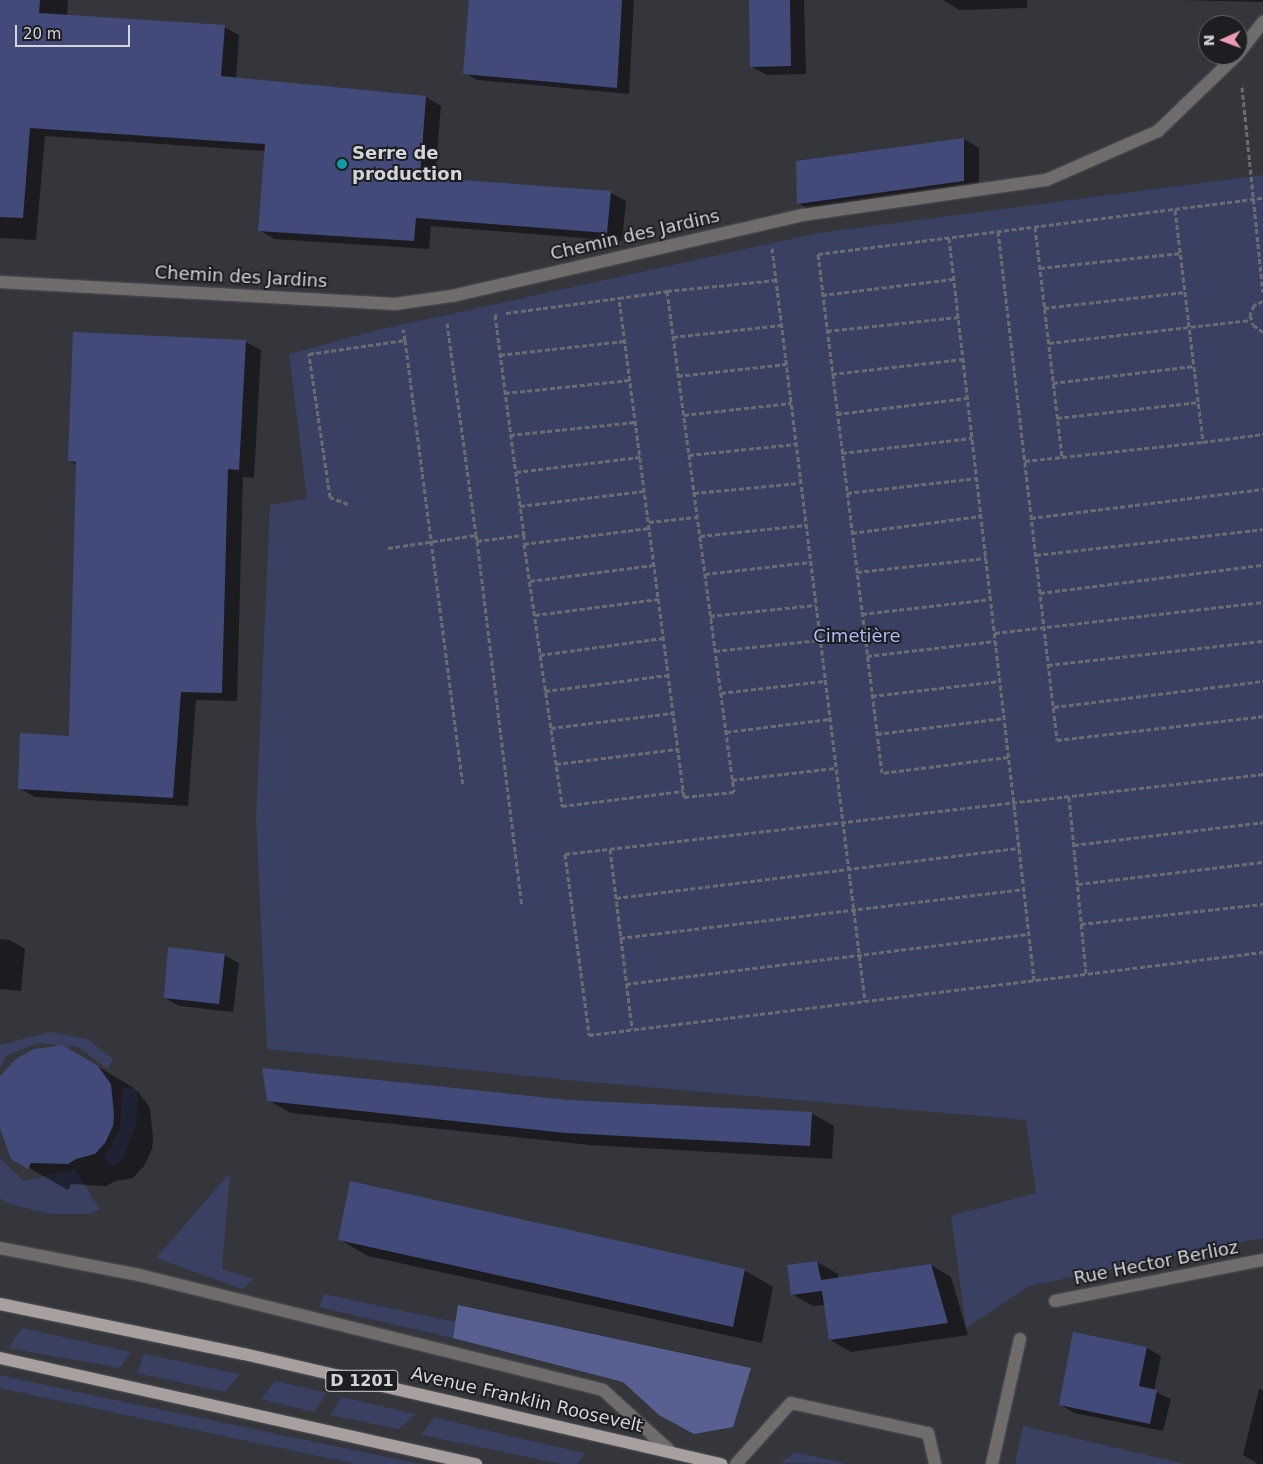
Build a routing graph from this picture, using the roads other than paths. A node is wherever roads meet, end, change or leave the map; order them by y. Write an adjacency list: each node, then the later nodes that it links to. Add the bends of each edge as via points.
1 (1263, 22): 2 (street, Chemin des Jardins)
2 (1248, 41)
3 (1227, 65): 4 (street, Chemin des Jardins, via 1158,131 1046,180 803,215 452,296 395,304)
4 (0, 282)
5 (0, 1248): 11 (street, via 139,1275 603,1390)
6 (1263, 1260): 7 (street, Rue Hector Berlioz)
7 (1055, 1301)
8 (0, 1304): 11 (main road, Avenue Franklin Roosevelt / D 1201, via 244,1354)
9 (1020, 1339): 16 (street)
10 (0, 1358): 12 (main road)
11 (670, 1451): 13 (main road, Avenue Franklin Roosevelt / D 1201)
12 (476, 1464)
13 (722, 1464)
14 (736, 1464): 15 (street, via 791,1403 928,1433)
15 (935, 1464)
16 (992, 1464)

